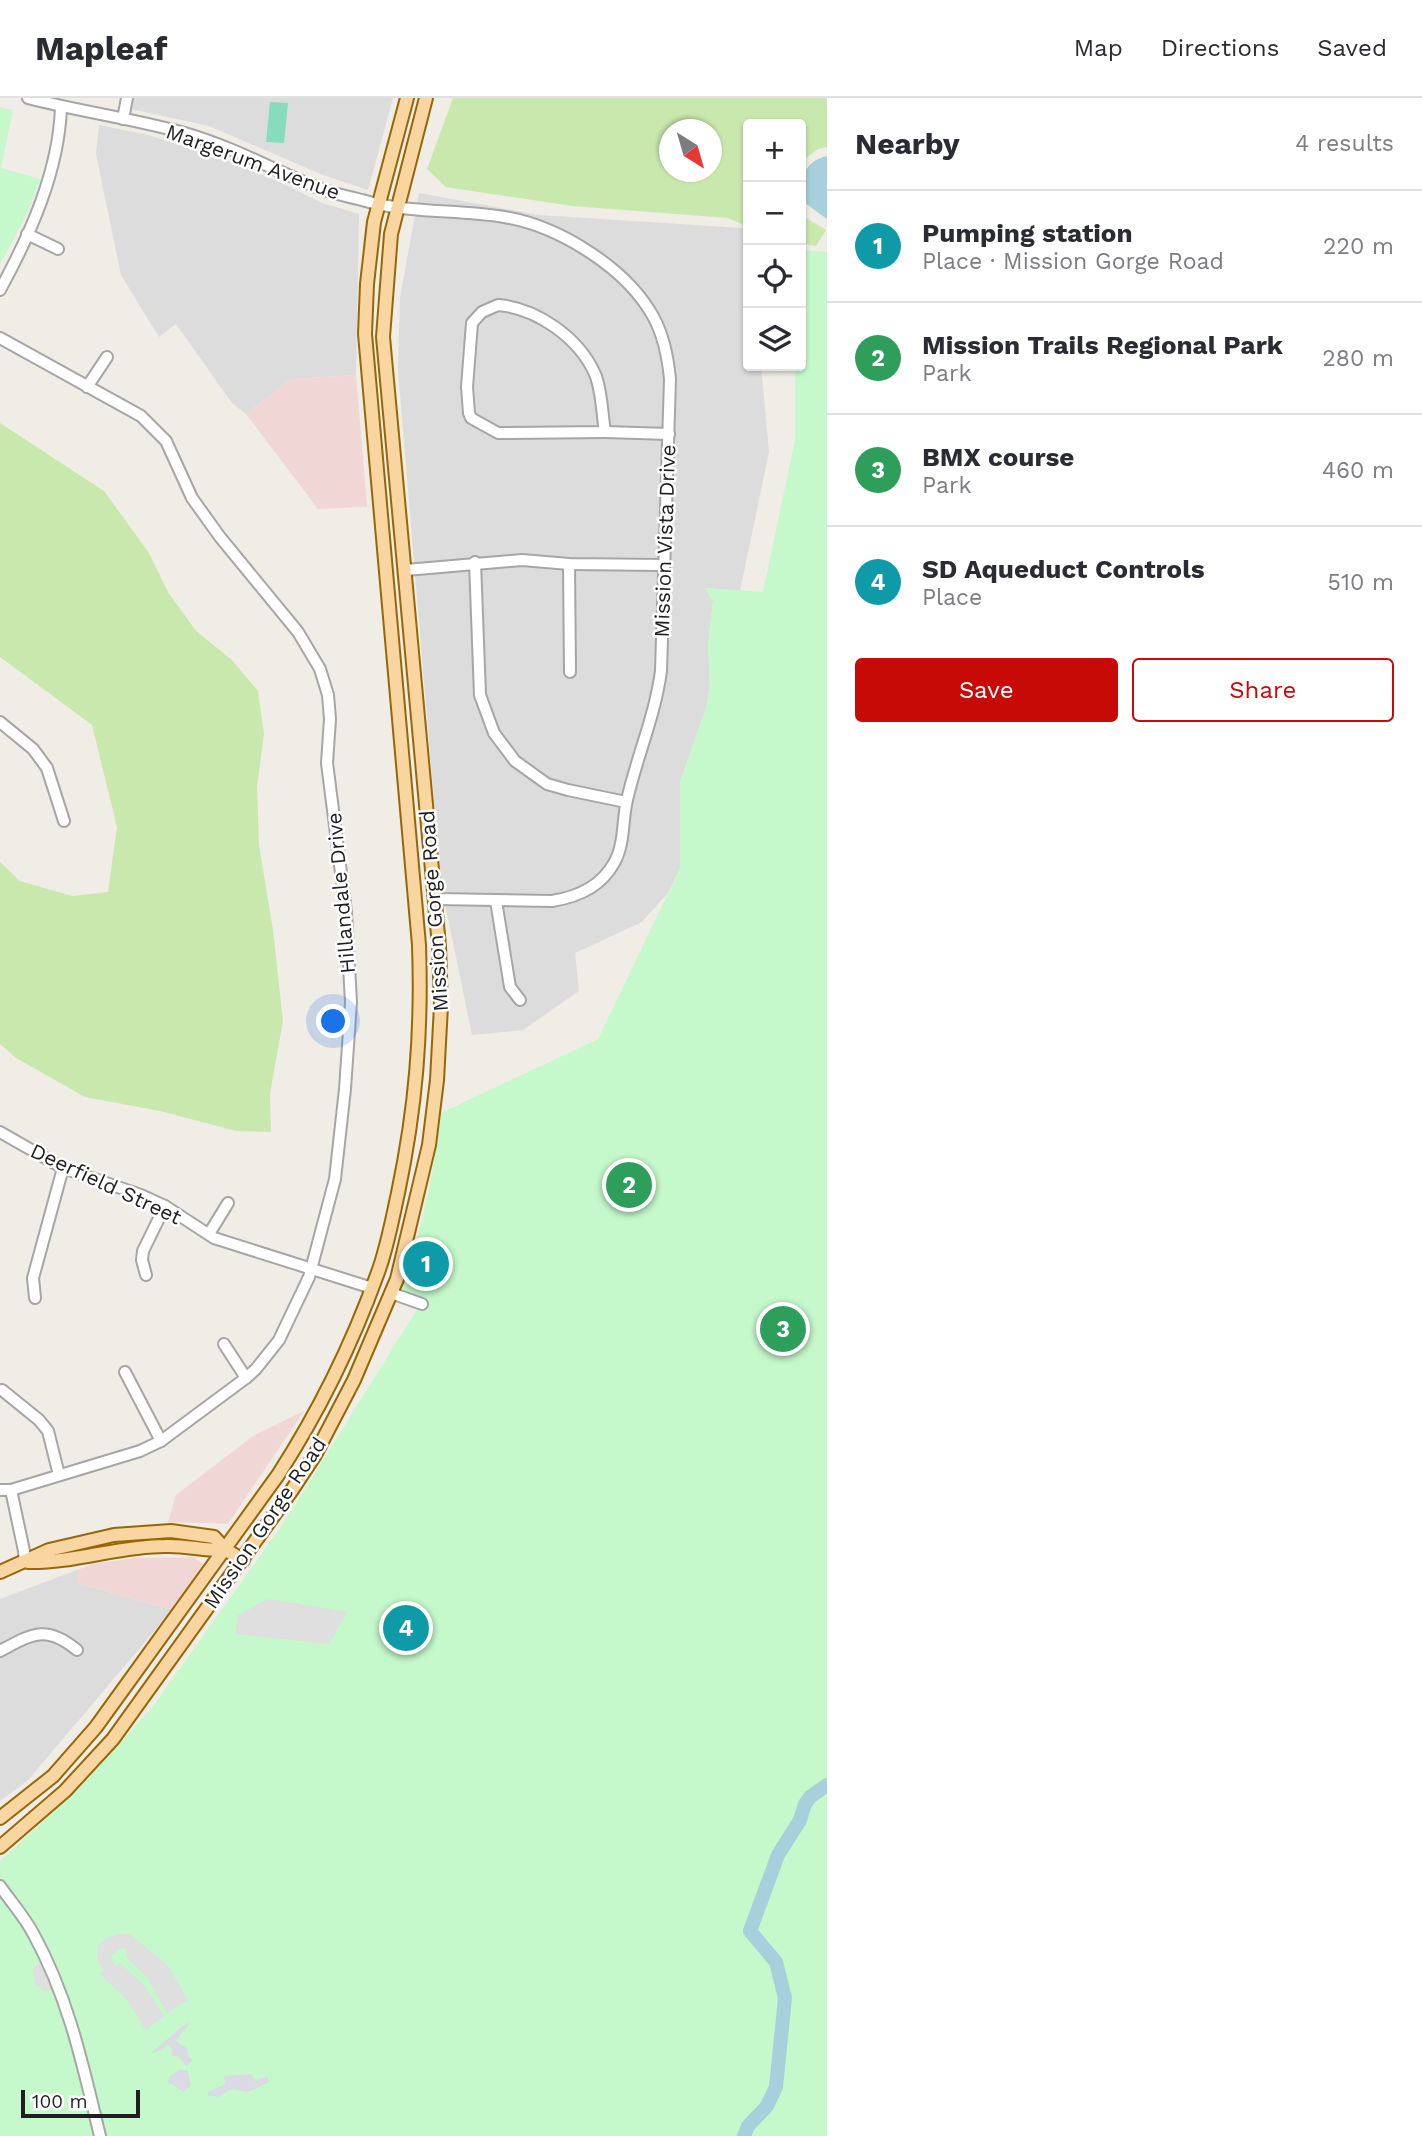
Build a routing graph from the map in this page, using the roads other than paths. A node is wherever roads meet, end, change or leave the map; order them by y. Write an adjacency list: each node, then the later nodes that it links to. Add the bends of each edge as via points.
1 (28, 98): 5 (street, Margerum Avenue)
2 (127, 98): 6 (street)
3 (407, 98): 7 (main road, Mission Gorge Road)
4 (426, 98): 8 (main road, Mission Gorge Road)
5 (61, 107): 6 (street, Margerum Avenue); 9 (street, via 53,164)
6 (123, 119): 7 (street, Margerum Avenue, via 189,135 250,156 312,186)
7 (379, 205): 8 (street, Margerum Avenue); 35 (main road, Mission Gorge Road, via 365,334 415,883 421,1009 409,1142)
8 (396, 209): 16 (street, Mission Vista Drive, via 522,221 580,246 614,270 653,317 664,342 670,379); 20 (main road, Mission Gorge Road, via 383,337)
9 (27, 234): 10 (street); 11 (street)
10 (58, 249)
11 (0, 290)
12 (0, 338): 14 (street, Hillandale Drive)
13 (107, 357): 14 (street)
14 (87, 387): 33 (street, Hillandale Drive, via 141,416 166,441 192,498 298,632 320,669 328,695 327,762 346,912 351,1002 335,1179)
15 (606, 432): 15 (street, via 596,376 583,353 560,330 516,307 498,305 472,323 467,387 471,418 498,433); 16 (street)
16 (669, 433): 19 (street, Mission Vista Drive)
17 (475, 562): 18 (street); 20 (street); 23 (street, via 480,695 494,733 515,761 547,784)
18 (569, 564): 19 (street); 21 (street)
19 (663, 565): 23 (street, Mission Vista Drive, via 657,701)
20 (406, 570): 25 (main road, Mission Gorge Road)
21 (570, 672)
22 (2, 727): 24 (street, via 33,749 47,768)
23 (626, 802): 26 (street, Mission Vista Drive, via 623,839 614,863 594,885 570,898)
24 (64, 821)
25 (436, 899): 26 (street, Mission Vista Drive); 36 (main road, Mission Gorge Road, via 441,1006 437,1080 429,1145)
26 (496, 901): 27 (street, via 510,988)
27 (520, 1000)
28 (0, 1132): 29 (street, Deerfield Street)
29 (63, 1168): 31 (street, Deerfield Street); 37 (street, via 33,1278)
30 (228, 1203): 32 (street)
31 (165, 1206): 32 (street, Deerfield Street); 34 (street, via 143,1251)
32 (209, 1234): 33 (street, Deerfield Street)
33 (312, 1268): 35 (street, Deerfield Street); 41 (street, Hillandale Drive, via 279,1340)
34 (146, 1275)
35 (372, 1288): 46 (main road, Mission Gorge Road, via 297,1446)
36 (391, 1293): 38 (street); 47 (main road, Mission Gorge Road, via 315,1455)
37 (36, 1298)
38 (422, 1304)
39 (225, 1344): 41 (street)
40 (125, 1372): 43 (street)
41 (246, 1378): 43 (street, Hillandale Drive)
42 (2, 1390): 44 (street, via 48,1431)
43 (161, 1441): 44 (street, Hillandale Drive)
44 (59, 1475): 45 (street, Hillandale Drive)
45 (5, 1490): 48 (street)
46 (226, 1550): 47 (main road); 48 (main road, via 166,1546 115,1550 52,1563); 52 (main road, Mission Gorge Road, via 96,1727 53,1776)
47 (243, 1560): 53 (main road, Mission Gorge Road, via 113,1739 65,1791)
48 (25, 1562): 49 (main road)
49 (0, 1572)
50 (77, 1650): 51 (street, via 47,1633 29,1636)
51 (0, 1651)
52 (0, 1818)
53 (0, 1847)
54 (0, 1886): 55 (street, via 33,1932 60,1988)
55 (100, 2136)

